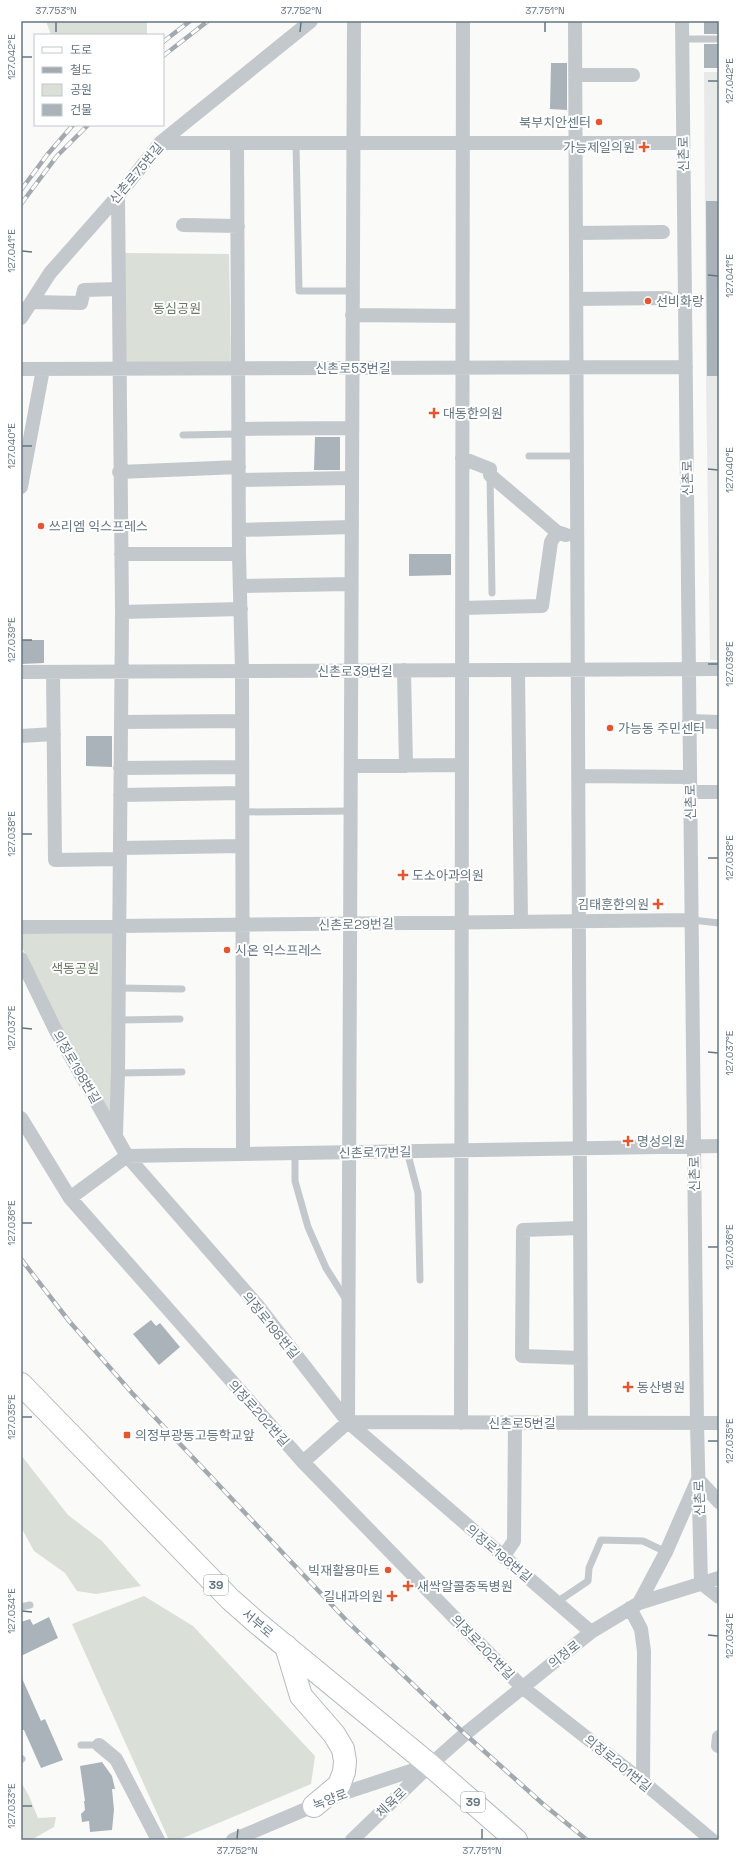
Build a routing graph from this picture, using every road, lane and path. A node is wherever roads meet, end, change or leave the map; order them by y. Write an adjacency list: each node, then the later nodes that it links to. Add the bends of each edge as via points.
1 (311, 21): 10 (street, 신촌로75번길)
2 (354, 21): 13 (street)
3 (463, 21): 14 (street)
4 (575, 21): 8 (street)
5 (682, 21): 6 (street, 신촌로)
6 (682, 39): 7 (lane); 16 (street, 신촌로)
7 (719, 39)
8 (575, 75): 9 (street); 15 (street)
9 (633, 75)
10 (160, 143): 11 (street); 17 (street, 신촌로75번길)
11 (238, 143): 12 (street); 19 (street)
12 (296, 143): 13 (street); 23 (lane, via 299,291)
13 (353, 143): 14 (street); 23 (street)
14 (463, 143): 15 (street); 28 (street)
15 (575, 143): 16 (street); 21 (street)
16 (683, 143): 31 (street, 신촌로)
17 (118, 196): 22 (street); 26 (street, 신촌로75번길, via 50,273)
18 (184, 225): 19 (street)
19 (238, 226): 32 (street)
20 (663, 232): 21 (street)
21 (576, 233): 25 (street)
22 (119, 289): 26 (street, via 84,290 81,303); 37 (street)
23 (352, 290): 27 (street)
24 (667, 298): 25 (street)
25 (576, 299): 30 (street)
26 (32, 302): 29 (street, 신촌로75번길)
27 (352, 315): 28 (street); 33 (street)
28 (462, 316): 34 (street)
29 (21, 318)
30 (576, 367): 31 (street, 신촌로53번길); 34 (street, 신촌로53번길); 42 (street)
31 (686, 367): 62 (street, 신촌로)
32 (238, 368): 33 (street, 신촌로53번길); 37 (street, 신촌로53번길); 39 (street)
33 (352, 368): 34 (street, 신촌로53번길); 38 (street)
34 (462, 368): 43 (street)
35 (21, 369): 36 (street, 신촌로53번길)
36 (43, 369): 37 (street, 신촌로53번길); 48 (street)
37 (119, 369): 44 (street)
38 (352, 428): 39 (street); 47 (street)
39 (239, 431): 40 (lane); 45 (street)
40 (183, 435)
41 (529, 456): 42 (lane)
42 (577, 456): 52 (street)
43 (462, 458): 46 (street, via 490,469); 58 (street)
44 (119, 472): 45 (street); 53 (street)
45 (239, 474): 47 (street); 50 (street)
46 (490, 475): 51 (street); 57 (lane)
47 (352, 478): 49 (street)
48 (21, 487)
49 (352, 527): 50 (street); 55 (street)
50 (240, 530): 54 (street)
51 (558, 532): 52 (street); 58 (street, via 551,542 542,606)
52 (577, 540): 61 (street)
53 (121, 554): 54 (street); 60 (street)
54 (239, 554): 56 (street)
55 (351, 584): 56 (street); 68 (street)
56 (241, 586): 59 (street)
57 (492, 593)
58 (462, 608): 65 (street)
59 (241, 609): 60 (street); 67 (street)
60 (122, 612): 71 (street)
61 (578, 669): 62 (street, 신촌로39번길); 66 (street, 신촌로39번길); 83 (street)
62 (689, 669): 63 (street, 신촌로39번길); 73 (street, 신촌로)
63 (719, 669)
64 (404, 670): 65 (street, 신촌로39번길); 68 (street, 신촌로39번길); 80 (street)
65 (462, 670): 66 (street, 신촌로39번길); 78 (street)
66 (518, 670): 95 (street)
67 (242, 671): 68 (street, 신촌로39번길); 71 (street, 신촌로39번길); 72 (street)
68 (351, 671): 79 (street)
69 (21, 672): 70 (street, 신촌로39번길)
70 (53, 672): 71 (street, 신촌로39번길); 76 (street)
71 (121, 672): 74 (street)
72 (242, 721): 74 (street); 81 (street)
73 (689, 721): 75 (street); 84 (street, 신촌로)
74 (121, 722): 82 (street)
75 (719, 722)
76 (54, 734): 77 (street); 92 (street, via 55,860)
77 (21, 736)
78 (462, 765): 80 (street); 96 (street)
79 (351, 766): 80 (street); 89 (street)
80 (406, 766)
81 (242, 767): 82 (street); 87 (street)
82 (120, 768): 88 (street)
83 (578, 776): 84 (street); 94 (street)
84 (690, 777): 85 (street, 신촌로)
85 (690, 792): 86 (street); 93 (street, 신촌로)
86 (719, 792)
87 (242, 793): 88 (street); 90 (street)
88 (120, 795): 92 (street)
89 (350, 811): 90 (lane); 98 (street)
90 (242, 812): 91 (street)
91 (242, 846): 92 (street); 99 (street)
92 (120, 854): 100 (street)
93 (692, 920): 94 (street, 신촌로29번길); 97 (lane); 112 (street, 신촌로)
94 (579, 921): 95 (street, 신촌로29번길); 113 (street)
95 (521, 922): 96 (street, 신촌로29번길)
96 (462, 923): 98 (street, 신촌로29번길); 114 (street)
97 (719, 923)
98 (350, 924): 99 (street, 신촌로29번길); 115 (street)
99 (242, 925): 100 (street, 신촌로29번길); 118 (street)
100 (119, 926): 101 (street, 신촌로29번길); 103 (street)
101 (21, 927)
102 (21, 959): 110 (street, 의정로198번길, via 55,1029)
103 (119, 988): 104 (lane); 106 (street)
104 (182, 989)
105 (180, 1019): 106 (lane)
106 (118, 1020): 108 (street)
107 (182, 1072): 108 (lane)
108 (118, 1073): 110 (street)
109 (21, 1118): 120 (street, 의정로202번길)
110 (116, 1134): 119 (street, 의정로198번길)
111 (719, 1146): 112 (street, 신촌로17번길)
112 (694, 1147): 113 (street, 신촌로17번길); 131 (street, 신촌로)
113 (580, 1149): 114 (street, 신촌로17번길); 121 (street)
114 (462, 1151): 116 (street, 신촌로17번길); 127 (street)
115 (349, 1152): 116 (street, 신촌로17번길); 117 (street, 신촌로17번길); 123 (street)
116 (407, 1152): 122 (lane, via 418,1193)
117 (296, 1153): 118 (street, 신촌로17번길); 123 (lane, via 295,1181 308,1226 326,1268)
118 (243, 1154): 119 (street, 신촌로17번길)
119 (128, 1156): 120 (street); 126 (street, 의정로198번길, via 258,1306)
120 (70, 1198): 132 (street, 의정로202번길)
121 (580, 1228): 124 (street); 124 (street, via 523,1230 522,1356)
122 (420, 1280)
123 (348, 1304): 126 (street)
124 (581, 1358): 129 (street)
125 (21, 1384): 145 (main road, 서부로 / 39, via 230,1599)
126 (348, 1422): 127 (street, 신촌로5번길); 132 (street); 136 (street, 의정로198번길)
127 (461, 1423): 128 (street, 신촌로5번길)
128 (515, 1423): 129 (street, 신촌로5번길); 136 (street, via 514,1541)
129 (581, 1423): 131 (street, 신촌로5번길)
130 (719, 1423): 131 (street, 신촌로5번길)
131 (697, 1424): 133 (street, 신촌로)
132 (303, 1462): 146 (street, 의정로202번길)
133 (698, 1479): 134 (street); 135 (street); 138 (street, 신촌로)
134 (719, 1502)
135 (666, 1552): 140 (lane, via 643,1541 601,1540 589,1568 588,1581); 142 (street)
136 (503, 1557): 140 (street, 의정로198번길)
137 (719, 1578): 138 (street, 의정로)
138 (701, 1583): 139 (street); 142 (street, 의정로)
139 (719, 1597)
140 (557, 1602): 144 (street, 의정로198번길)
141 (30, 1605): 143 (lane)
142 (634, 1605): 144 (street, 의정로); 150 (street, via 644,1651)
143 (21, 1607)
144 (591, 1632): 146 (street, 의정로)
145 (286, 1646): 149 (main road, 서부로 / 39); 151 (main road, via 301,1696 334,1734 343,1749 344,1772 339,1785)
146 (522, 1686): 149 (street, 의정로); 150 (street, 의정로201번길)
147 (82, 1745): 148 (lane)
148 (99, 1745): 152 (street, via 116,1759)
149 (430, 1765): 151 (street, 녹양로, via 344,1793); 154 (street, 체육로); 155 (main road, 서부로 / 39)
150 (642, 1782): 156 (street, 의정로201번길)
151 (314, 1806): 153 (street, 녹양로)
152 (158, 1840)
153 (233, 1840)
154 (352, 1840)
155 (516, 1840)
156 (712, 1840)

